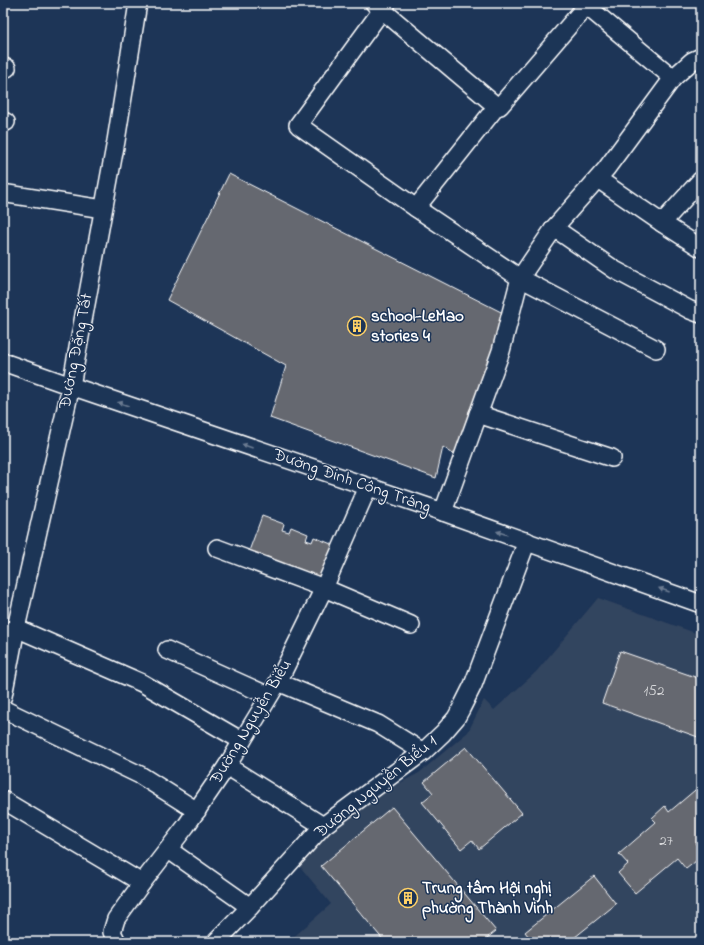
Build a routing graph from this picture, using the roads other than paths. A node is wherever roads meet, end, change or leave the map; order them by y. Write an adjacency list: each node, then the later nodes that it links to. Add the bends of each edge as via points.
1 (138, 3): 11 (street, Đường Đặng Tất)
2 (584, 4): 5 (street); 6 (street, via 502,105)
3 (381, 5): 6 (street); 10 (street, via 298,124)
4 (701, 57): 5 (street, via 692,61)
5 (673, 78): 7 (street)
6 (497, 106): 10 (street)
7 (598, 179): 12 (street); 13 (street)
8 (701, 180): 12 (street)
9 (8, 194): 11 (street)
10 (416, 208): 15 (street)
11 (103, 209): 19 (street, Đường Đặng Tất)
12 (662, 223): 14 (street)
13 (554, 228): 15 (street); 16 (street, via 615,270)
14 (701, 248)
15 (520, 278): 17 (street); 20 (street, via 501,351)
16 (701, 314)
17 (656, 349)
18 (3, 362): 19 (street, Đường Đinh Công Tráng)
19 (71, 386): 22 (street, Đường Đinh Công Tráng, one-way to 19); 29 (street, Đường Đặng Tất)
20 (478, 414): 21 (street); 23 (street)
21 (612, 458)
22 (368, 487): 23 (street, Đường Đinh Công Tráng); 26 (street, Đường Nguyễn Biểu)
23 (443, 512): 24 (street, Đường Đinh Công Tráng, one-way to 23)
24 (528, 542): 27 (street, Đường Đinh Công Tráng, one-way to 24); 36 (street, Đường Nguyễn Biểu 1, via 473,685 461,709 443,733)
25 (217, 548): 26 (street)
26 (324, 588): 28 (street); 31 (street, Đường Nguyễn Biểu)
27 (701, 604)
28 (411, 625)
29 (16, 628): 32 (street, Đường Đặng Tất); 35 (street, via 142,683)
30 (167, 650): 33 (street)
31 (278, 682): 33 (street, Đường Nguyễn Biểu); 36 (street, via 378,724)
32 (3, 696)
33 (269, 696): 35 (street, Đường Nguyễn Biểu)
34 (3, 709): 39 (street, via 140,775)
35 (242, 741): 37 (street, Đường Nguyễn Biểu)
36 (423, 752): 40 (street, Đường Nguyễn Biểu 1)
37 (227, 766): 39 (street, Đường Nguyễn Biểu); 40 (street)
38 (3, 800): 42 (street)
39 (197, 811): 41 (street, Đường Nguyễn Biểu)
40 (323, 826): 43 (street, Đường Nguyễn Biểu 1)
41 (169, 850): 42 (street, Đường Nguyễn Biểu); 43 (street)
42 (142, 883): 44 (street, Đường Nguyễn Biểu, via 116,919 112,932)
43 (250, 907): 45 (street, Đường Nguyễn Biểu 1)
44 (117, 942)
45 (216, 942)

